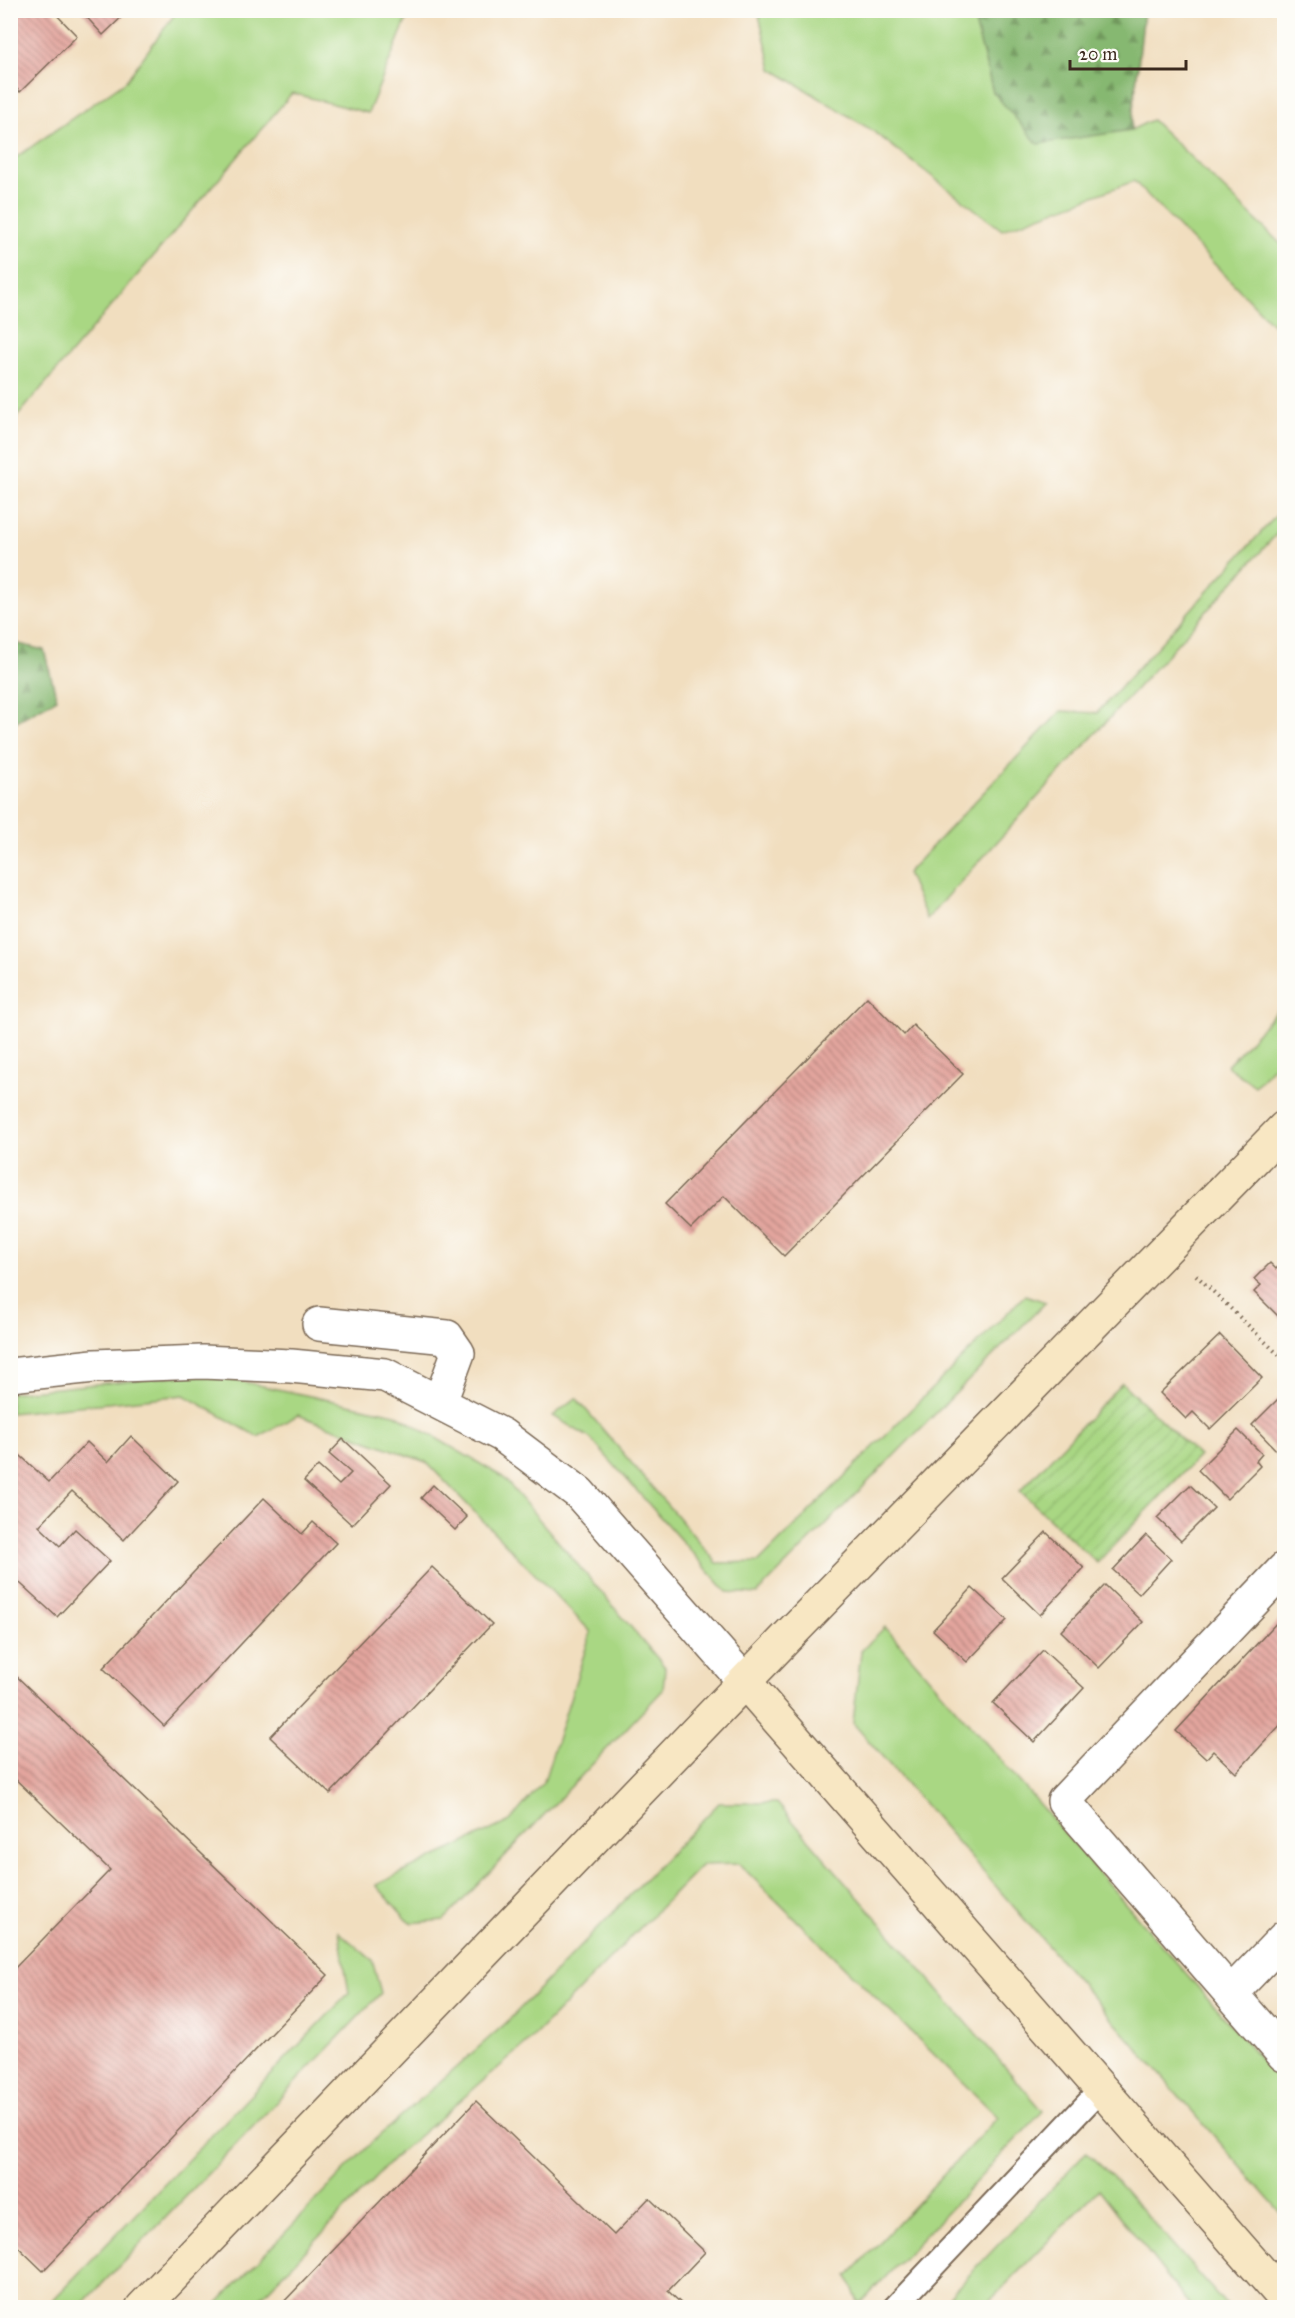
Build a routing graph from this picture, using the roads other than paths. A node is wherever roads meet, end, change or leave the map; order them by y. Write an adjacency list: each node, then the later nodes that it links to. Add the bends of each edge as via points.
1 (1284, 1128): 6 (street)
2 (319, 1324): 4 (street, via 447,1337 458,1353)
3 (15, 1366): 4 (street, via 203,1362 291,1366 385,1375)
4 (440, 1402): 6 (street, via 502,1435 579,1493)
5 (1284, 1569): 8 (street, via 1064,1801)
6 (745, 1682): 10 (street); 12 (street)
7 (1284, 1938): 8 (street)
8 (1231, 1993): 9 (street)
9 (1284, 2055)
10 (1101, 2089): 11 (street); 13 (lane)
11 (1284, 2298)
12 (142, 2307)
13 (894, 2307)

